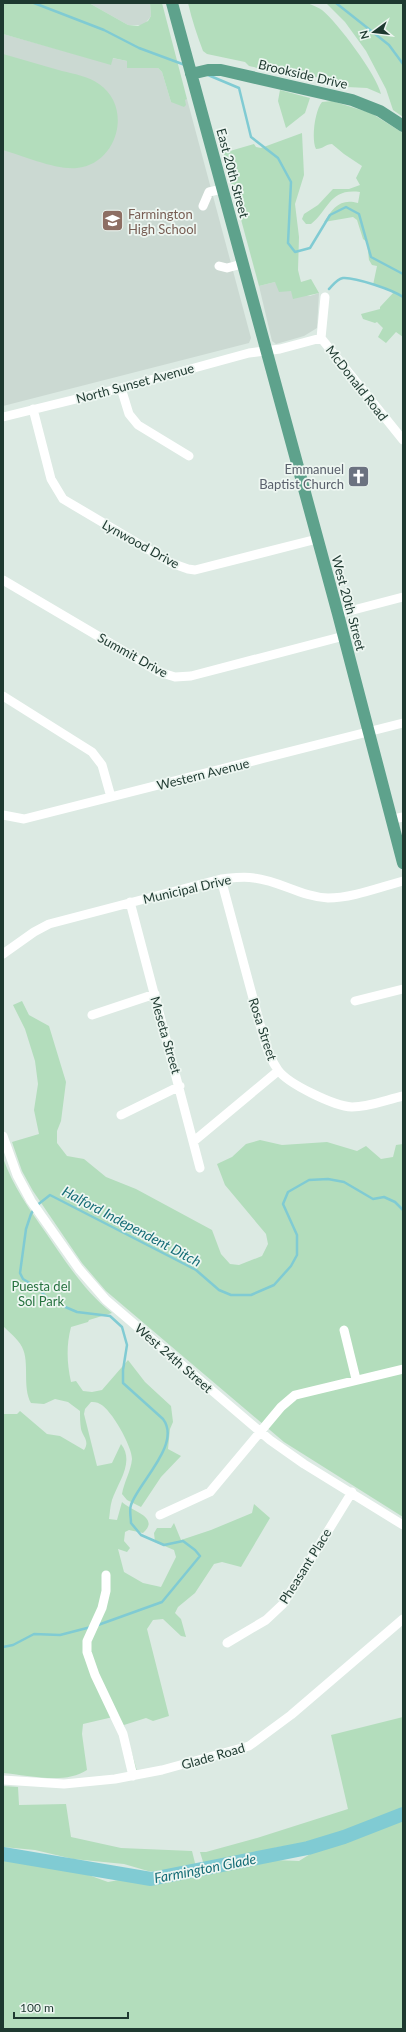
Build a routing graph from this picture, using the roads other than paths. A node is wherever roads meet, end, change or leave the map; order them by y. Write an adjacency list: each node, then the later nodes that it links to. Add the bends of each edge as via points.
1 (172, 3): 2 (main road, East 20th Street)
2 (191, 74): 3 (main road, Brookside Drive, via 221,70 338,96 374,108); 4 (main road, East 20th Street)
3 (403, 126)
4 (222, 189): 5 (street, via 209,192); 6 (main road, East 20th Street)
5 (203, 206)
6 (242, 264): 7 (street, via 227,268); 10 (main road, East 20th Street)
7 (219, 266)
8 (325, 297): 9 (street, McDonald Road)
9 (321, 338): 10 (street, North Sunset Avenue); 14 (street, McDonald Road)
10 (267, 350): 11 (street, North Sunset Avenue); 16 (main road, West 20th Street)
11 (121, 388): 12 (street, North Sunset Avenue); 15 (street, via 129,414 138,425)
12 (33, 409): 13 (street, North Sunset Avenue); 16 (street, Lynwood Drive, via 51,479 58,494 171,563 195,570)
13 (3, 417)
14 (403, 440)
15 (189, 456)
16 (318, 539): 19 (main road, West 20th Street)
17 (3, 580): 20 (street, Summit Drive, via 158,672 175,677 191,676)
18 (403, 597): 19 (street)
19 (338, 614): 20 (main road, West 20th Street)
20 (344, 636): 23 (main road, West 20th Street)
21 (3, 696): 24 (street, via 92,752 102,765)
22 (403, 723): 23 (street, Western Avenue)
23 (369, 731): 24 (street, Western Avenue); 26 (main road, West 20th Street)
24 (111, 797): 25 (street, Western Avenue, via 24,820)
25 (3, 815)
26 (397, 821): 27 (main road); 28 (main road, West 20th Street)
27 (403, 840)
28 (403, 862)
29 (221, 879): 30 (street, Municipal Drive, via 255,878 311,896 329,898); 31 (street, Municipal Drive); 37 (street, Rosa Street, via 264,1039 270,1058)
30 (403, 881)
31 (130, 902): 32 (street, Municipal Drive, via 49,924); 34 (street, Meseta Street)
32 (3, 954)
33 (403, 988): 35 (street)
34 (155, 994): 36 (street); 38 (street, Meseta Street)
35 (355, 1001)
36 (92, 1015)
37 (278, 1071): 39 (street, Rosa Street, via 298,1085 339,1105 360,1106); 42 (street)
38 (180, 1086): 40 (street); 42 (street, Meseta Street)
39 (403, 1096)
40 (120, 1114)
41 (3, 1136): 47 (street, West 24th Street, via 23,1186 66,1252 94,1287)
42 (194, 1141): 43 (street, Meseta Street)
43 (200, 1168)
44 (344, 1330): 46 (street)
45 (403, 1369): 46 (street)
46 (356, 1379): 47 (street, via 295,1395)
47 (260, 1432): 48 (street, West 24th Street, via 304,1464); 49 (street, via 210,1492)
48 (352, 1492): 50 (street, West 24th Street); 53 (street, Pheasant Place, via 283,1604 266,1620)
49 (160, 1515)
50 (403, 1525)
51 (106, 1575): 54 (street, via 102,1608 87,1641 87,1652 94,1675 123,1734)
52 (403, 1620): 54 (street, Glade Road, via 291,1715 255,1742 238,1750)
53 (227, 1643)
54 (133, 1776): 55 (street, Glade Road, via 64,1784)
55 (3, 1780)

